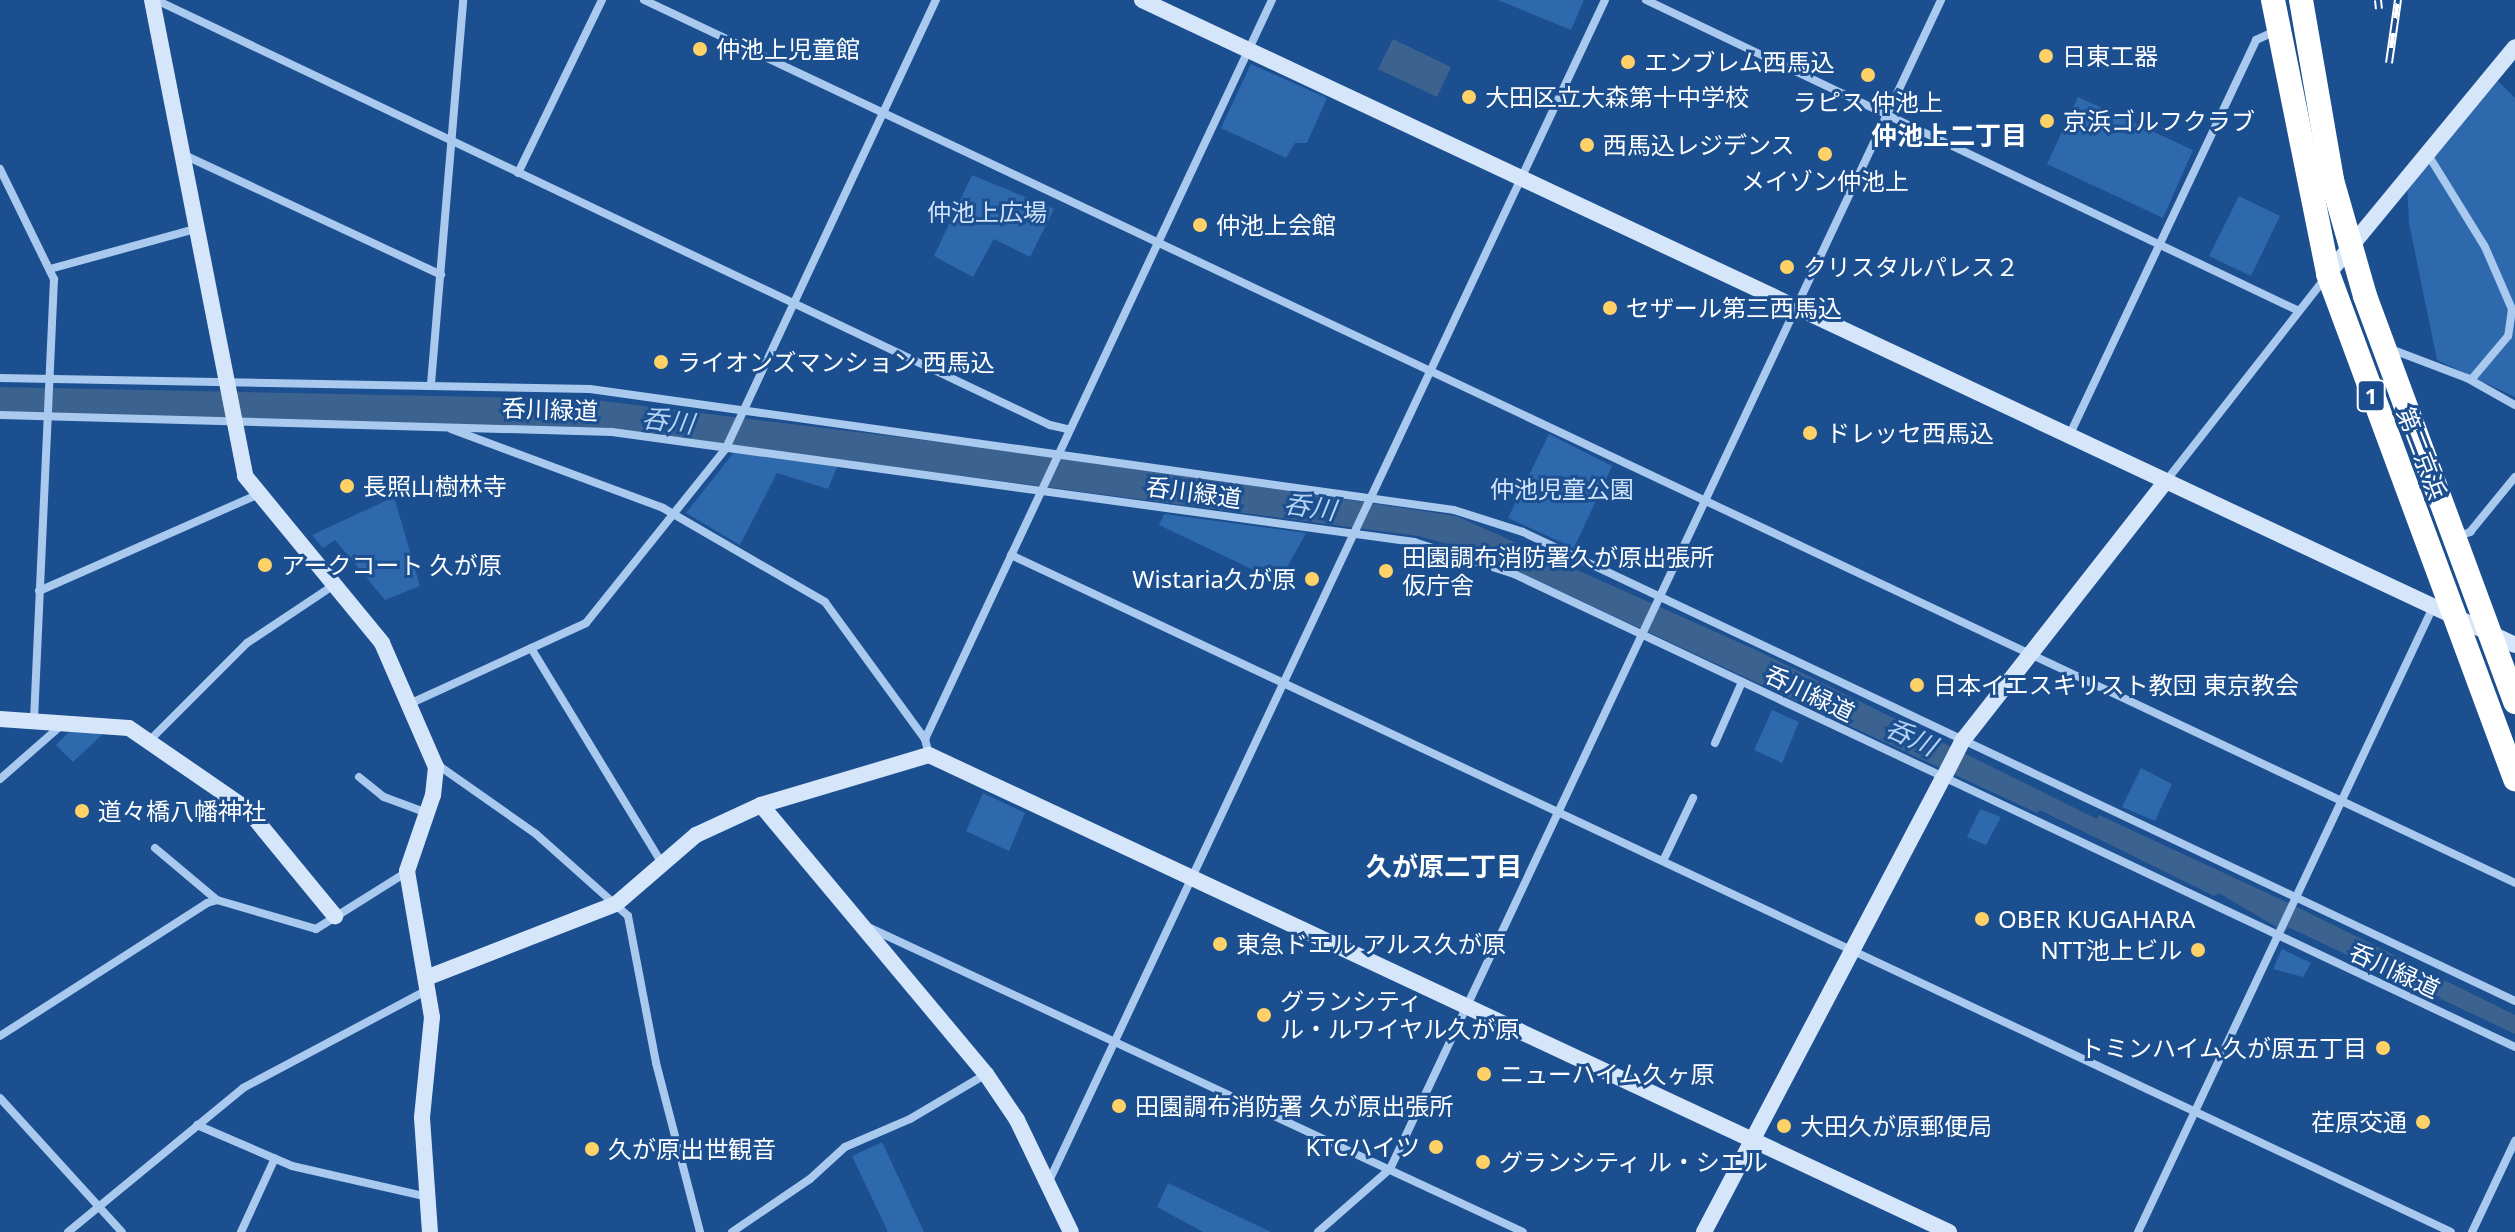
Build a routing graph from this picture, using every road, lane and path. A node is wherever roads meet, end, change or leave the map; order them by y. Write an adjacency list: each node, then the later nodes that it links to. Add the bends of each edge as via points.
1 (154, 0): 18 (street); 20 (street)
2 (463, 0): 18 (street)
3 (602, 0): 22 (street)
4 (644, 0): 16 (street)
5 (936, 0): 16 (street)
6 (1142, 0): 15 (street)
7 (1272, 0): 15 (street)
8 (1605, 0): 23 (street)
9 (1646, 0): 17 (street)
10 (1941, 0): 17 (street)
11 (2273, 0): 13 (highway, 第二京浜 / 1)
12 (2301, 0): 25 (highway, 第二京浜 / 1, via 2332,180)
13 (2278, 29): 26 (street, via 2256,40); 29 (highway, 第二京浜 / 1)
14 (2515, 47): 19 (street)
15 (1248, 50): 23 (street); 27 (street)
16 (882, 114): 27 (street); 31 (street)
17 (1886, 114): 26 (street); 33 (street)
18 (449, 140): 22 (street); 30 (street)
19 (2426, 151): 25 (street); 37 (street, via 2485,247 2512,309 2508,336)
20 (182, 153): 24 (street); 30 (street)
21 (0, 169): 28 (street)
22 (518, 173): 31 (street)
23 (1523, 179): 33 (street); 35 (street)
24 (195, 229): 28 (street); 40 (street)
25 (2351, 240): 29 (street); 34 (highway, 第二京浜 / 1)
26 (2160, 244): 32 (street); 48 (street)
27 (1155, 245): 35 (street); 47 (street)
28 (50, 269): 38 (street)
29 (2328, 274): 32 (street); 64 (highway, 第二京浜 / 1)
30 (441, 275): 39 (street)
31 (794, 302): 43 (street); 47 (street)
32 (2299, 311): 52 (street)
33 (1792, 315): 48 (street); 56 (street)
34 (2381, 346): 37 (street); 59 (highway, 第二京浜 / 1)
35 (1433, 372): 55 (street); 56 (street)
36 (0, 378): 38 (street)
37 (2471, 380): 41 (street)
38 (51, 383): 40 (street); 42 (street)
39 (431, 384): 40 (street); 43 (street, via 590,389)
40 (227, 385): 45 (street)
41 (2515, 405)
42 (48, 412): 44 (street, 呑川緑道); 45 (street, 呑川緑道); 62 (street)
43 (744, 412): 49 (street); 50 (street)
44 (0, 415)
45 (233, 418): 46 (street, 呑川緑道); 54 (street, via 245,476)
46 (442, 426): 49 (street, 呑川緑道, via 612,432); 57 (street)
47 (1068, 429): 50 (street)
48 (2068, 437): 52 (street)
49 (726, 446): 53 (street, 呑川緑道); 57 (street)
50 (1057, 454): 53 (street); 55 (street)
51 (2515, 477): 59 (street, via 2470,532)
52 (2165, 482): 64 (street); 69 (street)
53 (1041, 489): 58 (street, 呑川緑道); 60 (street)
54 (259, 494): 61 (street); 62 (street)
55 (1373, 497): 58 (street); 63 (street, via 1454,510 1523,532)
56 (1705, 501): 63 (street); 69 (street)
57 (673, 514): 68 (street, via 586,623); 80 (street, via 825,602)
58 (1357, 532): 66 (street, 呑川緑道, via 1468,555); 70 (street)
59 (2454, 537): 65 (highway, 第二京浜 / 1)
60 (1011, 555): 70 (street); 80 (street)
61 (334, 585): 73 (street, via 382,643); 77 (street, via 247,643)
62 (39, 591): 75 (street)
63 (1658, 600): 66 (street); 79 (street)
64 (2444, 612): 65 (street); 85 (highway, 第二京浜 / 1); 87 (street)
65 (2489, 633): 67 (street); 72 (highway, 第二京浜 / 1)
66 (1642, 634): 71 (street, 呑川緑道); 89 (street)
67 (2515, 645)
68 (531, 648): 73 (street); 93 (street)
69 (2029, 654): 79 (street); 87 (street)
70 (1284, 682): 89 (street); 95 (street)
71 (1742, 682): 78 (street); 82 (street, 呑川緑道)
72 (2515, 702)
73 (407, 705): 81 (street)
74 (0, 719): 75 (street)
75 (34, 721): 76 (street)
76 (65, 722): 77 (street, via 120,725); 84 (street)
77 (148, 742): 100 (street, via 247,809)
78 (1715, 743)
79 (1961, 743): 82 (street); 97 (street)
80 (927, 747): 88 (street); 95 (street)
81 (434, 763): 90 (street, via 437,780); 99 (street, via 536,834)
82 (1945, 776): 102 (street, 呑川緑道); 103 (street)
83 (359, 777): 90 (street, via 384,797)
84 (0, 779)
85 (2515, 779)
86 (1693, 798): 92 (street)
87 (2340, 800): 96 (street); 97 (street)
88 (761, 805): 93 (street, via 696,835); 101 (street)
89 (1560, 812): 92 (street); 106 (street)
90 (427, 813): 94 (street)
91 (155, 848): 98 (street)
92 (1663, 861): 103 (street)
93 (663, 865): 99 (street)
94 (407, 871): 100 (street); 104 (street)
95 (1193, 875): 106 (street); 108 (street)
96 (2515, 883)
97 (2294, 899): 102 (street); 105 (street)
98 (217, 900): 100 (street, via 316,929); 107 (street)
99 (616, 904): 104 (street); 125 (street, via 628,916 656,1063)
100 (335, 916)
101 (862, 924): 108 (street); 110 (street)
102 (2278, 933): 109 (street, 呑川緑道); 112 (street)
103 (1852, 951): 112 (street); 114 (street)
104 (427, 984): 113 (street, via 243,1088); 119 (street, via 432,1017 422,1118)
105 (2515, 1001)
106 (1467, 1005): 114 (street); 117 (street)
107 (0, 1036)
108 (1116, 1039): 117 (street); 118 (street)
109 (2515, 1047)
110 (986, 1074): 118 (street); 126 (street, via 910,1119 845,1147 810,1179)
111 (0, 1098): 120 (street)
112 (2196, 1110): 132 (street); 133 (street)
113 (197, 1125): 116 (street); 120 (street)
114 (1753, 1140): 130 (street); 131 (street)
115 (2515, 1141): 134 (street)
116 (275, 1158): 119 (street); 123 (street)
117 (1390, 1169): 128 (street); 129 (street)
118 (1048, 1182): 127 (street)
119 (428, 1197): 124 (street)
120 (101, 1203): 121 (street); 122 (street)
121 (68, 1232)
122 (122, 1232)
123 (241, 1232)
124 (430, 1232)
125 (700, 1232)
126 (732, 1232)
127 (1071, 1232)
128 (1318, 1232)
129 (1523, 1232)
130 (1704, 1232)
131 (1949, 1232)
132 (2138, 1232)
133 (2451, 1232)
134 (2472, 1232)

